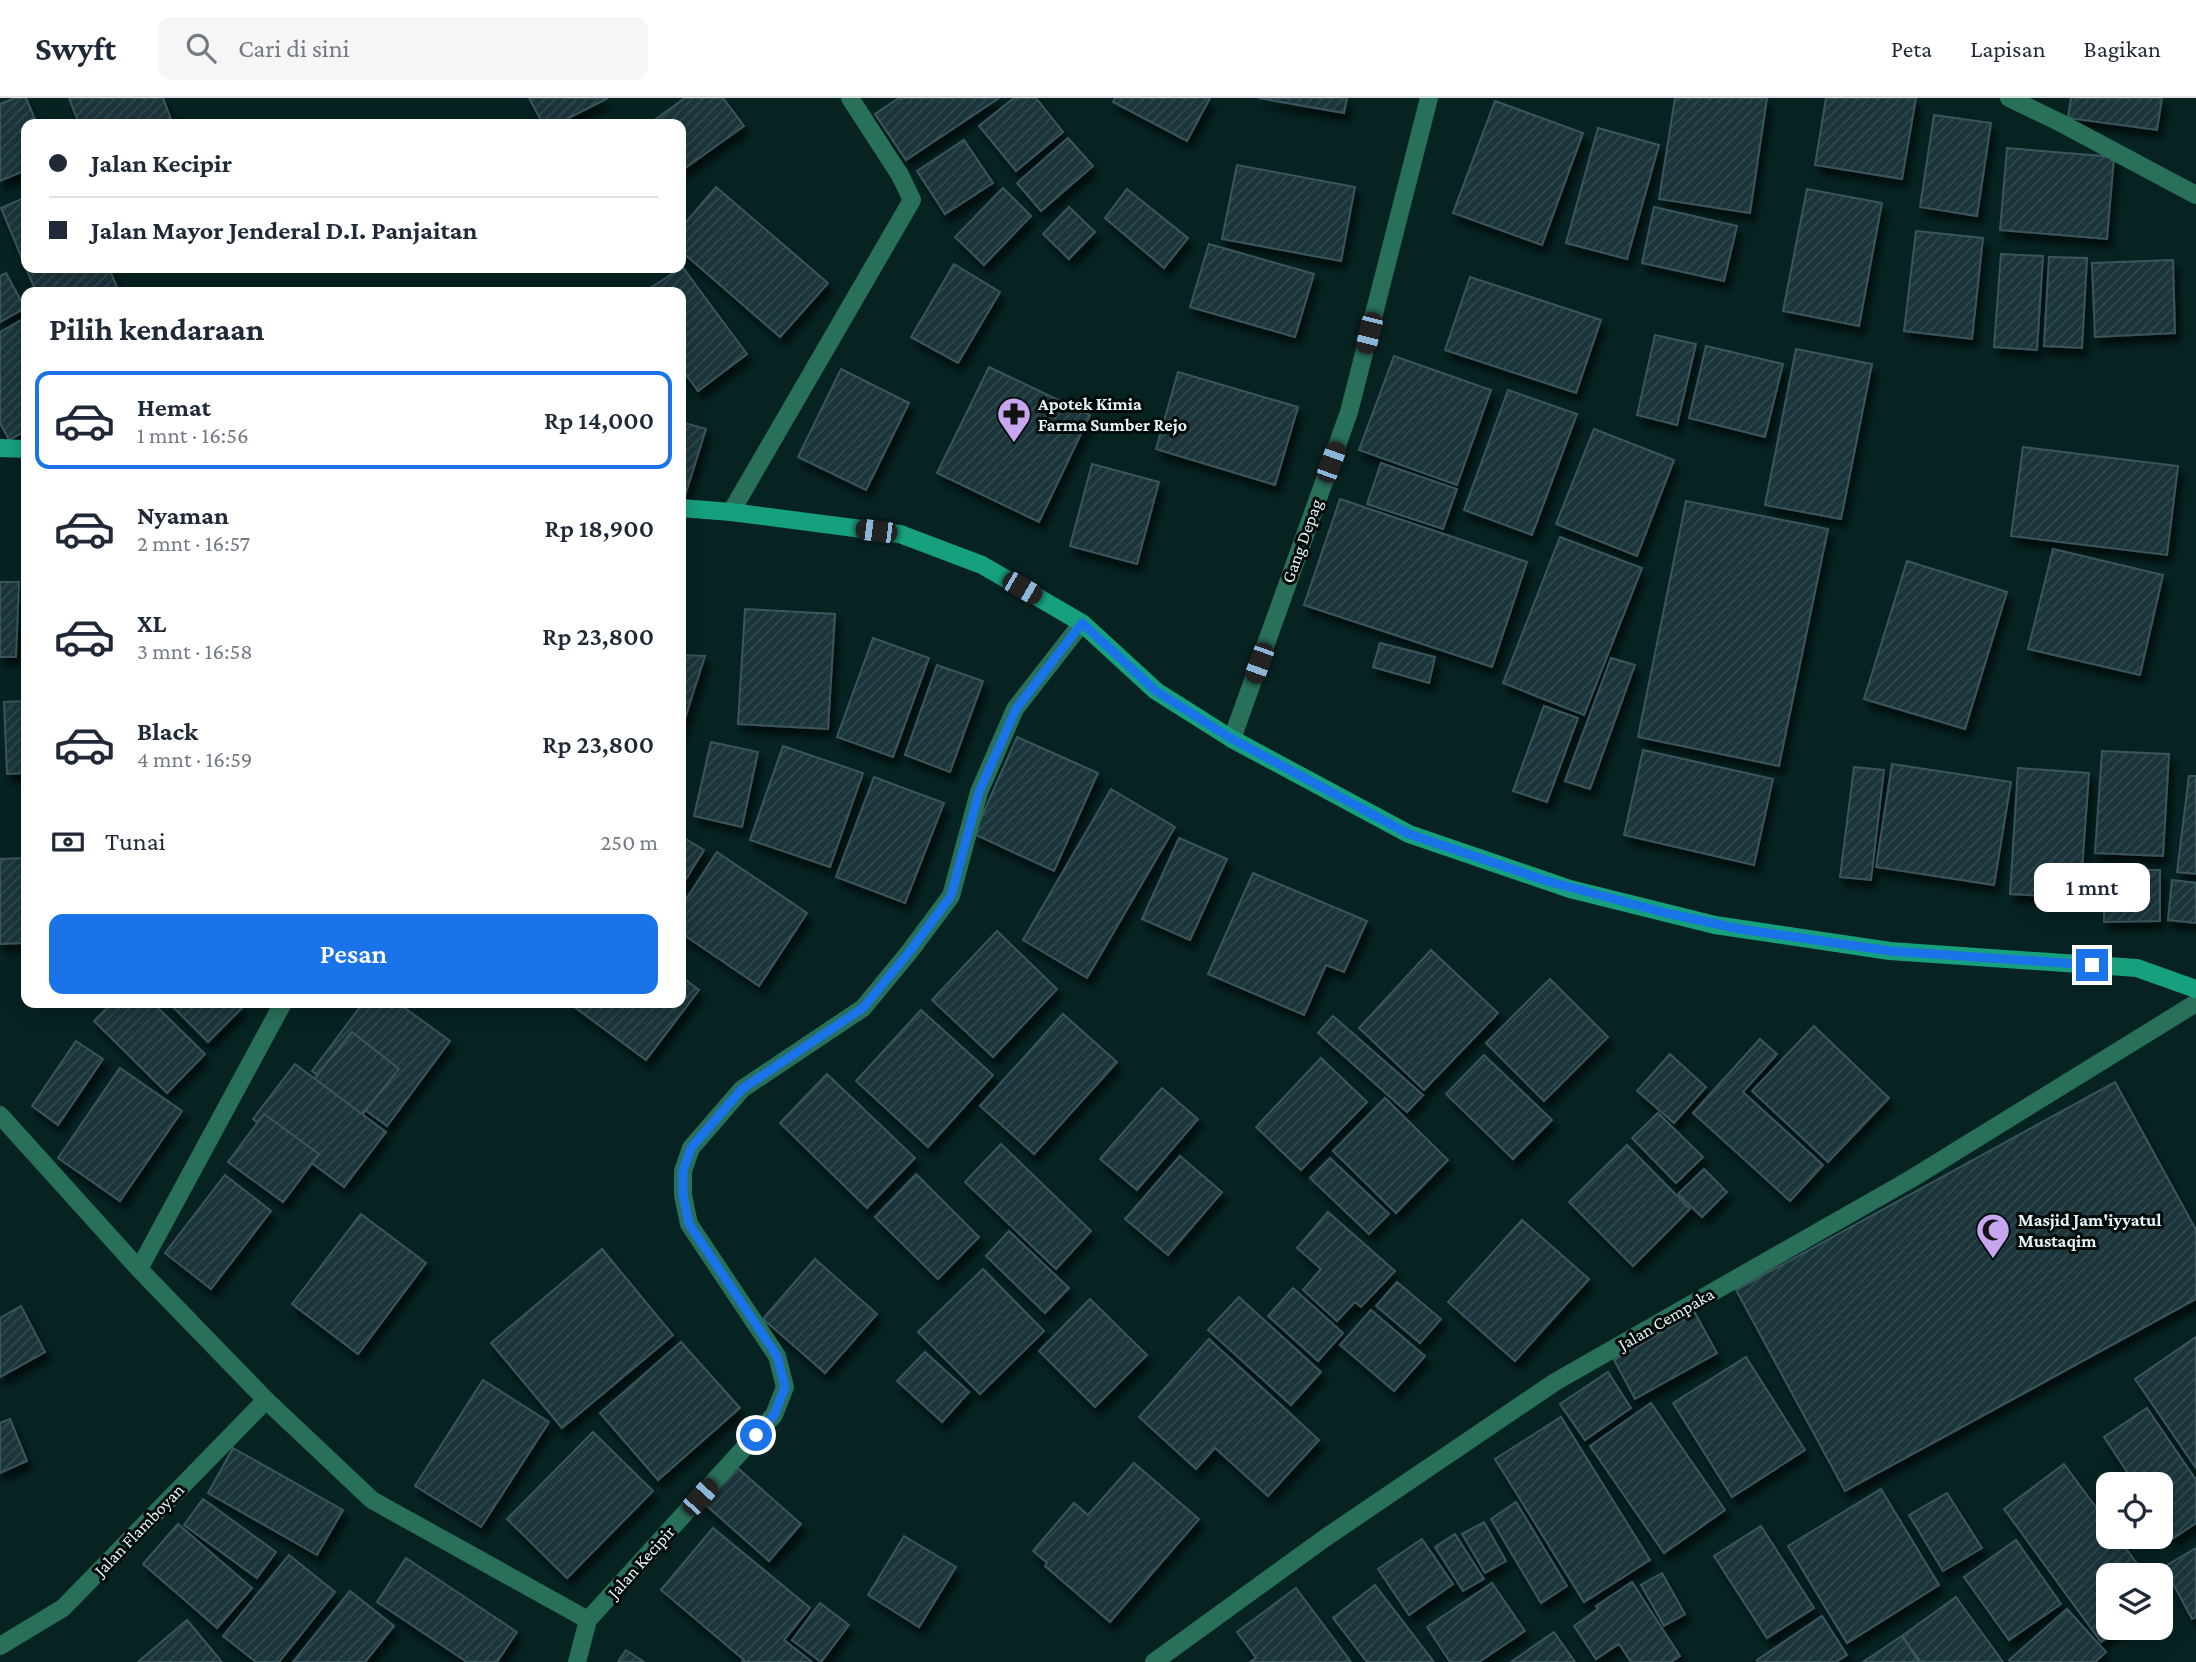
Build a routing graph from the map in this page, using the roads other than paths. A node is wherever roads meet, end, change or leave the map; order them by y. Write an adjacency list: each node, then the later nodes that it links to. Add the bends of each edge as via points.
1 (850, 98): 8 (street, via 912,200)
2 (1429, 98): 10 (street, Gang Depag, via 1349,412)
3 (2009, 98): 4 (street)
4 (2196, 194)
5 (0, 448): 6 (main road)
6 (21, 449)
7 (686, 508): 8 (main road)
8 (731, 512): 9 (main road, via 900,534 982,565)
9 (1082, 623): 10 (main road, via 1156,691); 17 (street, Jalan Kecipir, via 1016,709 979,792 951,896 919,940 863,1008 742,1089 691,1148 683,1171 689,1224 777,1356 785,1387 774,1415)
10 (1232, 739): 11 (main road, via 1409,834 1570,889 1715,925 1890,951 2137,968)
11 (2196, 989)
12 (2196, 1003): 20 (street, Jalan Cempaka, via 1911,1179 1555,1382 1325,1538)
13 (280, 1008): 15 (street)
14 (0, 1115): 15 (street)
15 (139, 1269): 16 (street)
16 (267, 1400): 17 (street, via 372,1500); 18 (street, Jalan Flamboyan, via 63,1608)
17 (588, 1620): 19 (street, Jalan Kecipir)
18 (0, 1646)
19 (577, 1662)
20 (1154, 1662)

